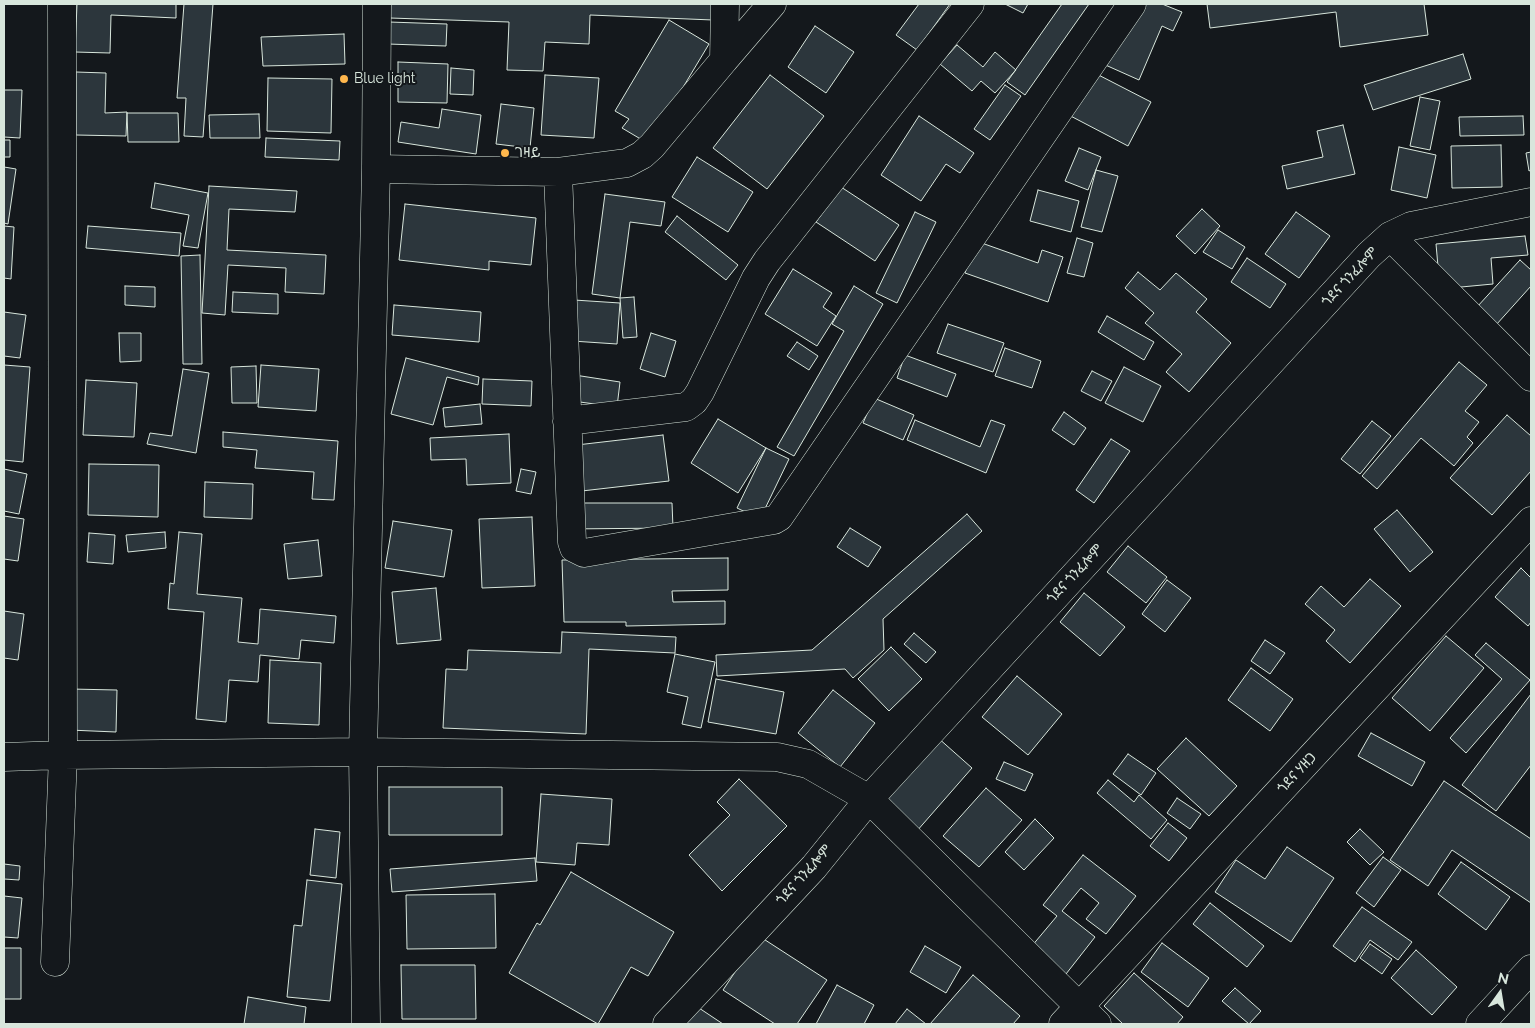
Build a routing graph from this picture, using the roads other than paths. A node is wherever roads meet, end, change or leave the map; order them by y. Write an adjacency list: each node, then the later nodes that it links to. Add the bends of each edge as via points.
1 (62, 4): 16 (street)
2 (377, 4): 8 (street)
3 (725, 4): 7 (street)
4 (772, 4): 7 (street)
5 (970, 4): 13 (street, via 767,261 694,401 686,407)
6 (1132, 4): 13 (street, via 779,517 766,522 584,553 574,548 572,542)
7 (724, 60): 9 (street, via 642,155 627,163)
8 (376, 169): 9 (street); 15 (street)
9 (558, 172): 13 (street)
10 (1531, 202): 11 (street, ጎደና ጎንፈሎም, via 1412,226)
11 (1390, 236): 12 (street); 18 (street, ጎደና ጎንፈሎም)
12 (1531, 377)
13 (567, 421)
14 (1531, 521): 21 (street, ጎደና ሃዘጋ)
15 (363, 752): 16 (street); 18 (street, via 777,757 808,764); 22 (street)
16 (63, 755): 17 (street); 19 (street)
17 (4, 757)
18 (869, 799): 21 (street); 23 (street, ጎደና ጎንፈሎም, via 814,867)
19 (55, 962)
20 (1531, 969): 24 (street)
21 (1080, 1018)
22 (366, 1024)
23 (667, 1024)
24 (1480, 1024)

